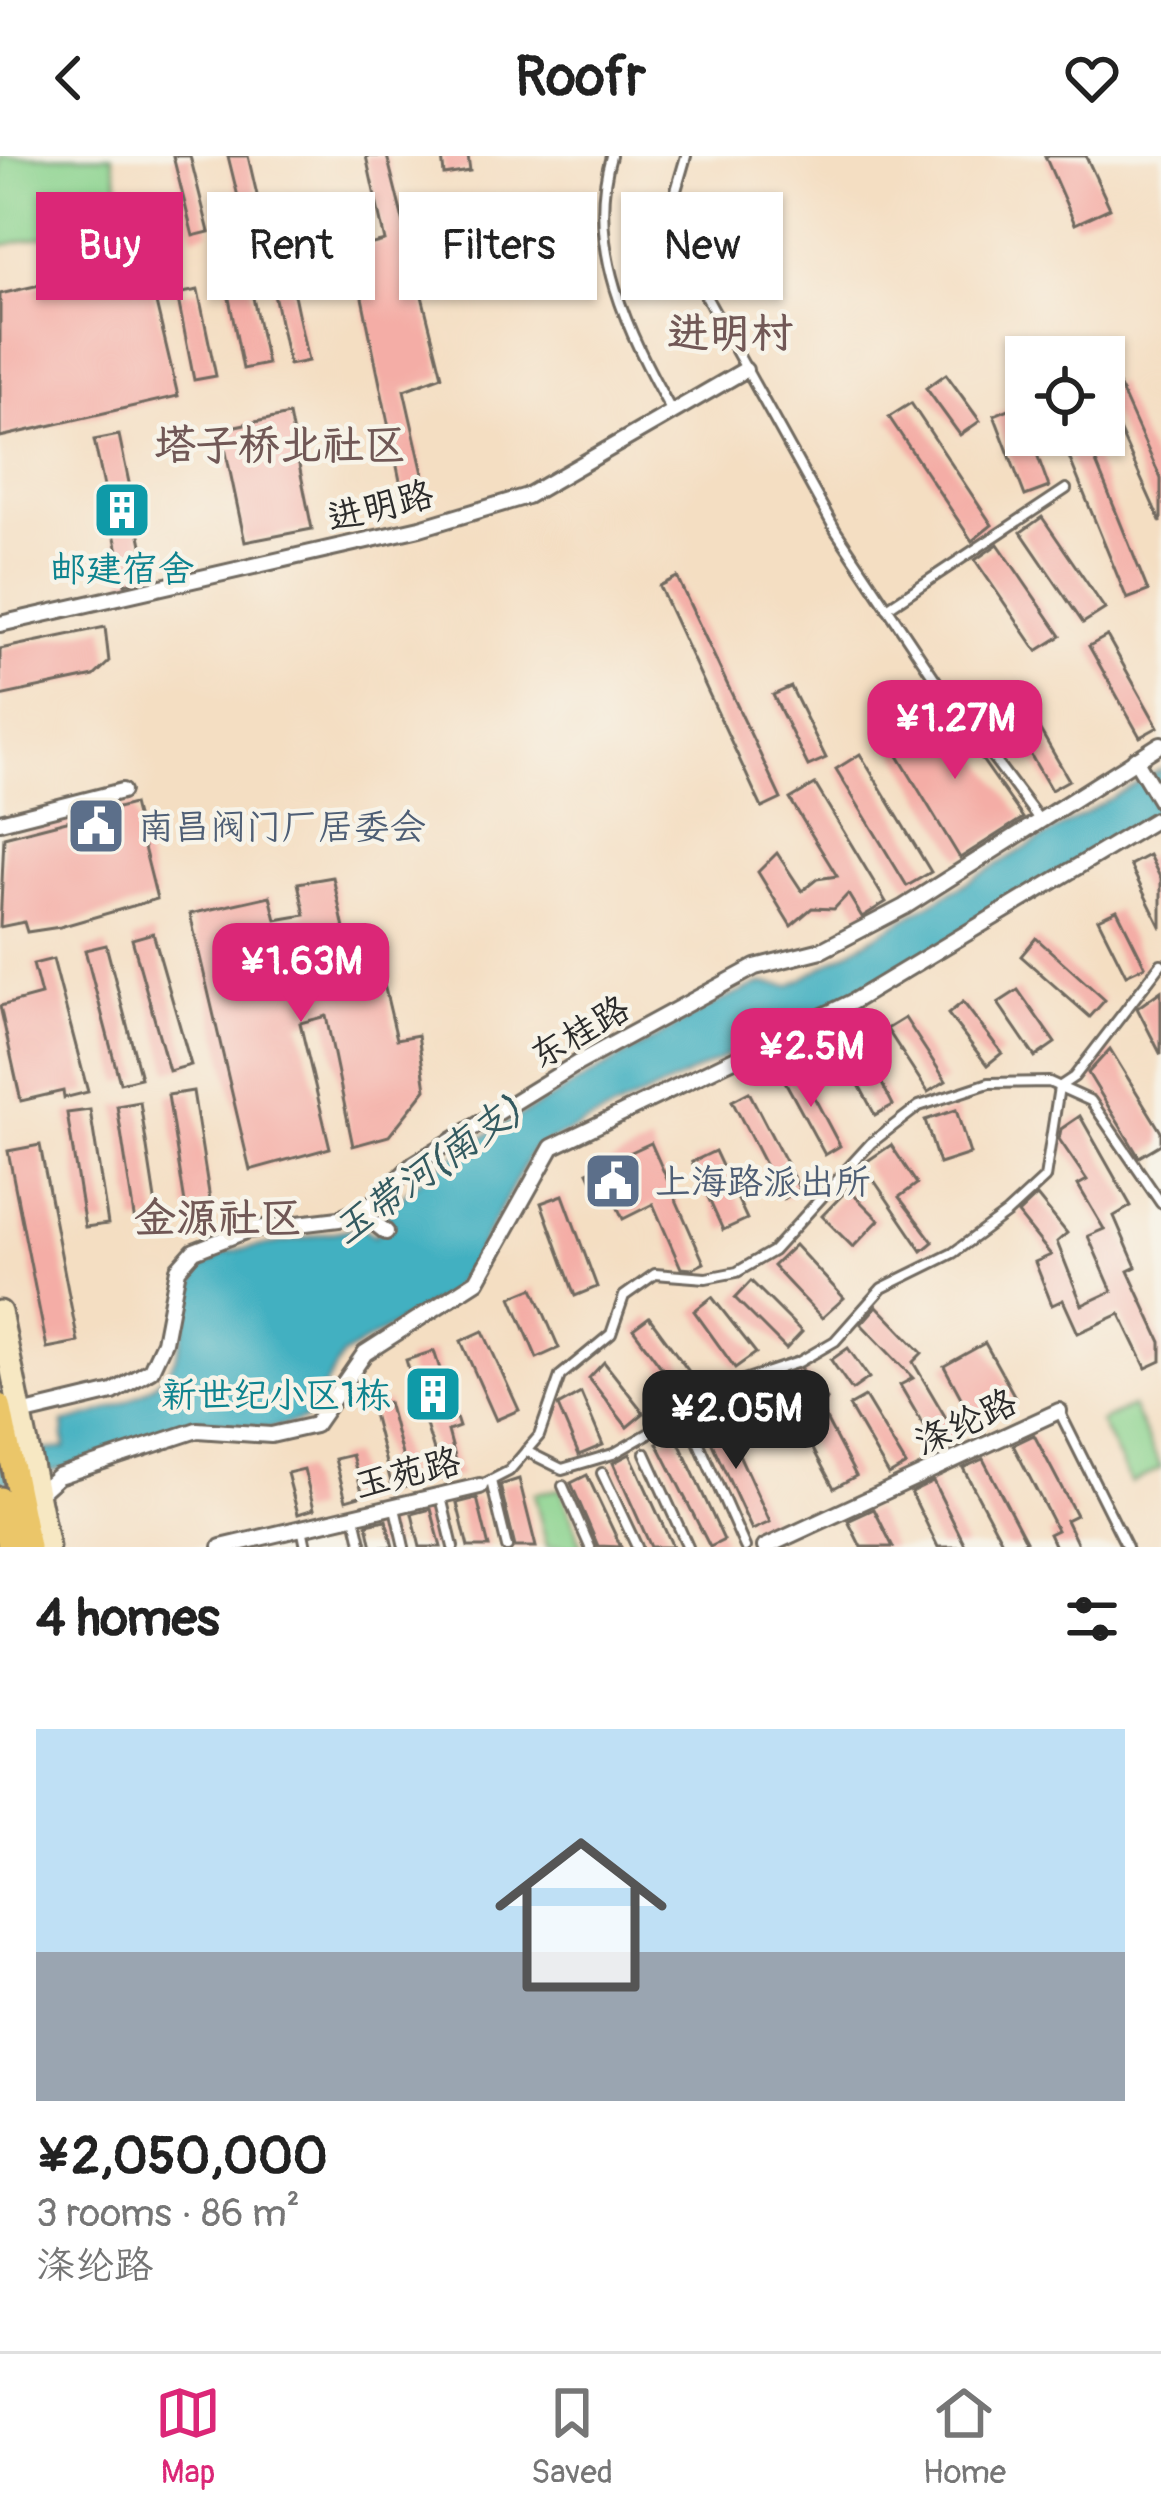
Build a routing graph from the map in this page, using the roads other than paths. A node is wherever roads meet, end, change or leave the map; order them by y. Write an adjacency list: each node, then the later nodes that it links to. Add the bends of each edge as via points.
1 (611, 156): 4 (lane, via 599,197 610,276)
2 (686, 156): 3 (lane, via 671,208 683,256)
3 (745, 370): 4 (street, 进明路); 6 (lane)
4 (672, 412): 7 (street, 进明路, via 527,496)
5 (1066, 489): 6 (lane)
6 (887, 608): 12 (lane)
7 (0, 624)
8 (1161, 744): 9 (street, 东桂路)
9 (1138, 764): 11 (street); 12 (street, 东桂路)
10 (122, 791): 14 (street)
11 (1161, 802)
12 (1038, 818): 18 (street, 东桂路, via 904,907 822,950 755,967 578,1064 414,1165)
13 (1161, 821): 31 (street, via 852,1002 553,1147 476,1281 455,1287 365,1353 315,1425 271,1435 197,1430 58,1476)
14 (0, 822)
15 (1161, 964): 16 (lane)
16 (1059, 1087): 17 (lane, via 1091,1101); 24 (lane, 玉苑路, via 989,1082 919,1106 871,1143 773,1251 736,1272 665,1271 643,1280 624,1296 607,1340 560,1376); 24 (lane, via 1040,1186 953,1253 882,1288 835,1341 738,1382 583,1466 545,1465)
17 (1161, 1203)
18 (358, 1211): 19 (street); 22 (street, 东桂路, via 248,1230 194,1251 178,1269 151,1370 113,1393)
19 (386, 1232)
20 (0, 1312): 22 (main road)
21 (1059, 1411): 49 (street, 涤纶路); 50 (lane)
22 (12, 1418): 31 (main road)
23 (692, 1430): 48 (lane)
24 (526, 1451): 27 (lane, 玉苑路)
25 (645, 1453): 47 (lane)
26 (602, 1473): 46 (lane)
27 (485, 1483): 29 (street, 玉苑路); 44 (lane)
28 (563, 1486): 45 (lane)
29 (441, 1495): 32 (street, 玉苑路); 43 (lane)
30 (0, 1498): 35 (main road)
31 (30, 1502): 37 (main road); 38 (main road)
32 (395, 1506): 33 (street, 玉苑路); 42 (lane)
33 (355, 1515): 34 (street, 玉苑路); 41 (lane)
34 (302, 1528): 36 (street, 玉苑路); 40 (lane)
35 (7, 1537)
36 (254, 1543): 39 (street, 玉苑路)
37 (28, 1547)
38 (48, 1547)
39 (221, 1547)
40 (306, 1547)
41 (362, 1547)
42 (404, 1547)
43 (453, 1547)
44 (506, 1547)
45 (590, 1547)
46 (637, 1547)
47 (688, 1547)
48 (745, 1547)
49 (765, 1547)
50 (1126, 1547)

